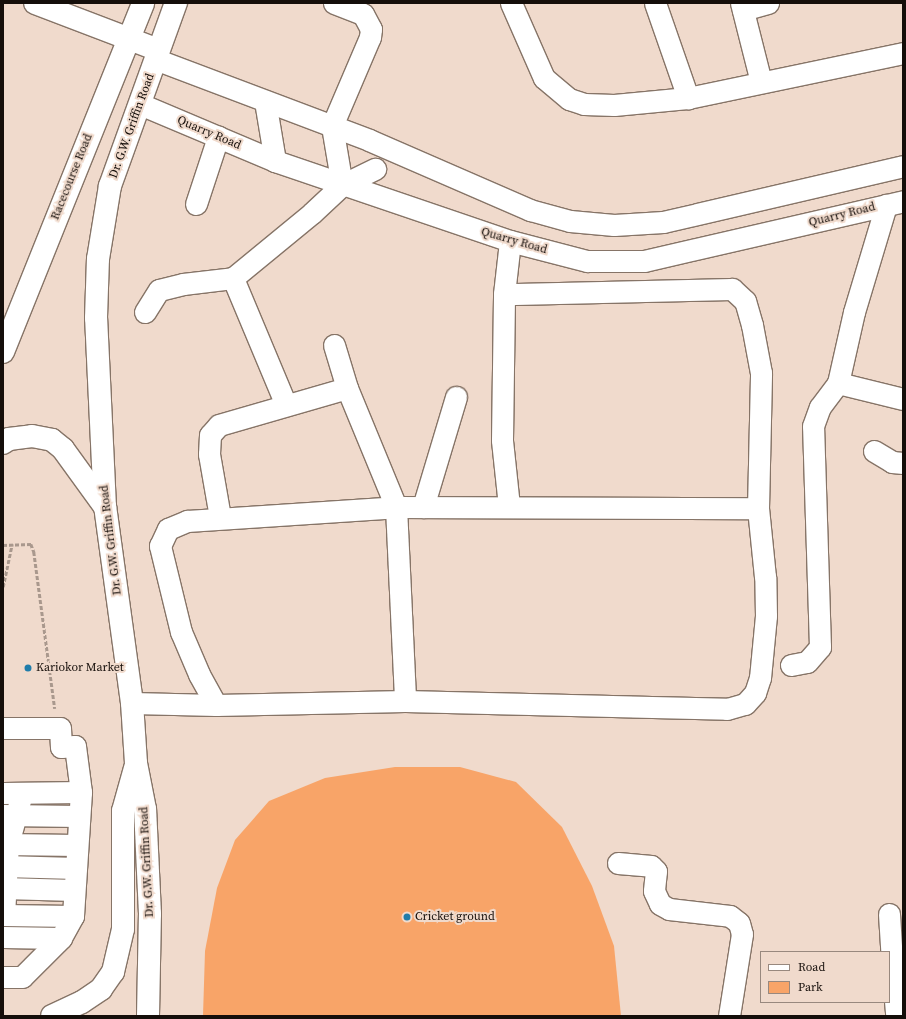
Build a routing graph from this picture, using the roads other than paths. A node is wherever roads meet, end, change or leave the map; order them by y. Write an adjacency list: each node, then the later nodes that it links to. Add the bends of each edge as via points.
1 (35, 3): 10 (main road)
2 (143, 3): 10 (main road, Racecourse Road)
3 (176, 3): 12 (main road, Dr. G.W. Griffin Road)
4 (334, 3): 9 (street)
5 (511, 3): 14 (street, via 544,78 569,99 584,104 614,105)
6 (655, 3): 14 (street)
7 (768, 3): 8 (street)
8 (742, 6): 13 (street)
9 (364, 9): 17 (street, via 371,29 370,37)
10 (128, 41): 12 (main road); 32 (main road, Racecourse Road)
11 (903, 53): 13 (street)
12 (157, 54): 15 (street); 16 (main road, Dr. G.W. Griffin Road)
13 (761, 82): 14 (street)
14 (688, 98)
15 (265, 101): 17 (street); 20 (street)
16 (140, 104): 18 (street, Quarry Road); 43 (main road, Dr. G.W. Griffin Road, via 110,186 98,259 96,318)
17 (332, 126): 19 (street); 23 (street)
18 (218, 137): 20 (street, Quarry Road); 26 (street)
19 (369, 140): 21 (street, via 530,210 570,221 614,225 663,222); 22 (street)
20 (275, 161): 23 (street, Quarry Road)
21 (903, 166)
22 (375, 169): 23 (street); 24 (street)
23 (342, 185): 24 (street, Quarry Road); 28 (street)
24 (382, 198): 27 (street, Quarry Road)
25 (895, 203): 27 (street, Quarry Road, via 644,261 587,261); 33 (street, via 854,312)
26 (196, 204)
27 (510, 241): 29 (street)
28 (233, 278): 30 (street, via 182,284 159,290); 37 (street)
29 (504, 294): 42 (street, via 502,440); 45 (street, via 732,289 745,301 760,373)
30 (145, 312)
31 (334, 346): 34 (street)
32 (3, 352)
33 (838, 383): 36 (street); 47 (street, via 820,407 813,426 820,647 808,662)
34 (347, 388): 37 (street); 44 (street)
35 (456, 397): 41 (street)
36 (903, 399)
37 (286, 406): 46 (street, via 219,425 210,435 210,454)
38 (3, 443): 43 (main road, via 9,439 32,436 52,440 63,449)
39 (874, 451): 40 (street, via 892,462)
40 (903, 463)
41 (423, 506): 42 (street); 44 (street)
42 (509, 506): 45 (street)
43 (105, 507): 49 (main road, Dr. G.W. Griffin Road)
44 (396, 507): 46 (street); 48 (street)
45 (758, 508): 48 (street, via 766,616 760,678 756,693 745,704 727,709)
46 (220, 517): 50 (street, via 187,521 168,529 160,546 181,632)
47 (791, 665)
48 (405, 701): 50 (street)
49 (132, 703): 50 (street); 52 (main road, Dr. G.W. Griffin Road)
50 (216, 705)
51 (3, 728): 53 (street, via 56,728 61,747 75,746)
52 (136, 763): 71 (main road, via 123,811 123,928 113,972 101,990); 72 (main road, Dr. G.W. Griffin Road, via 145,809 150,914)
53 (81, 792): 54 (street); 56 (street)
54 (12, 793): 55 (street)
55 (9, 815): 56 (street); 57 (street)
56 (79, 816): 58 (street)
57 (5, 844): 58 (street); 60 (street)
58 (77, 845): 61 (street)
59 (618, 863): 73 (street, via 651,866 656,871 654,891 660,904 670,909 730,916 740,923 742,934)
60 (5, 866): 61 (street); 62 (street)
61 (76, 868): 63 (street)
62 (4, 888): 63 (street); 65 (street)
63 (74, 890): 66 (street)
64 (889, 914): 70 (street)
65 (3, 915): 66 (street)
66 (73, 916): 68 (street)
67 (3, 937): 68 (street)
68 (61, 938): 69 (street, via 22,977)
69 (3, 977)
70 (898, 979): 74 (street)
71 (52, 1016)
72 (148, 1016)
73 (729, 1016)
74 (896, 1016)

